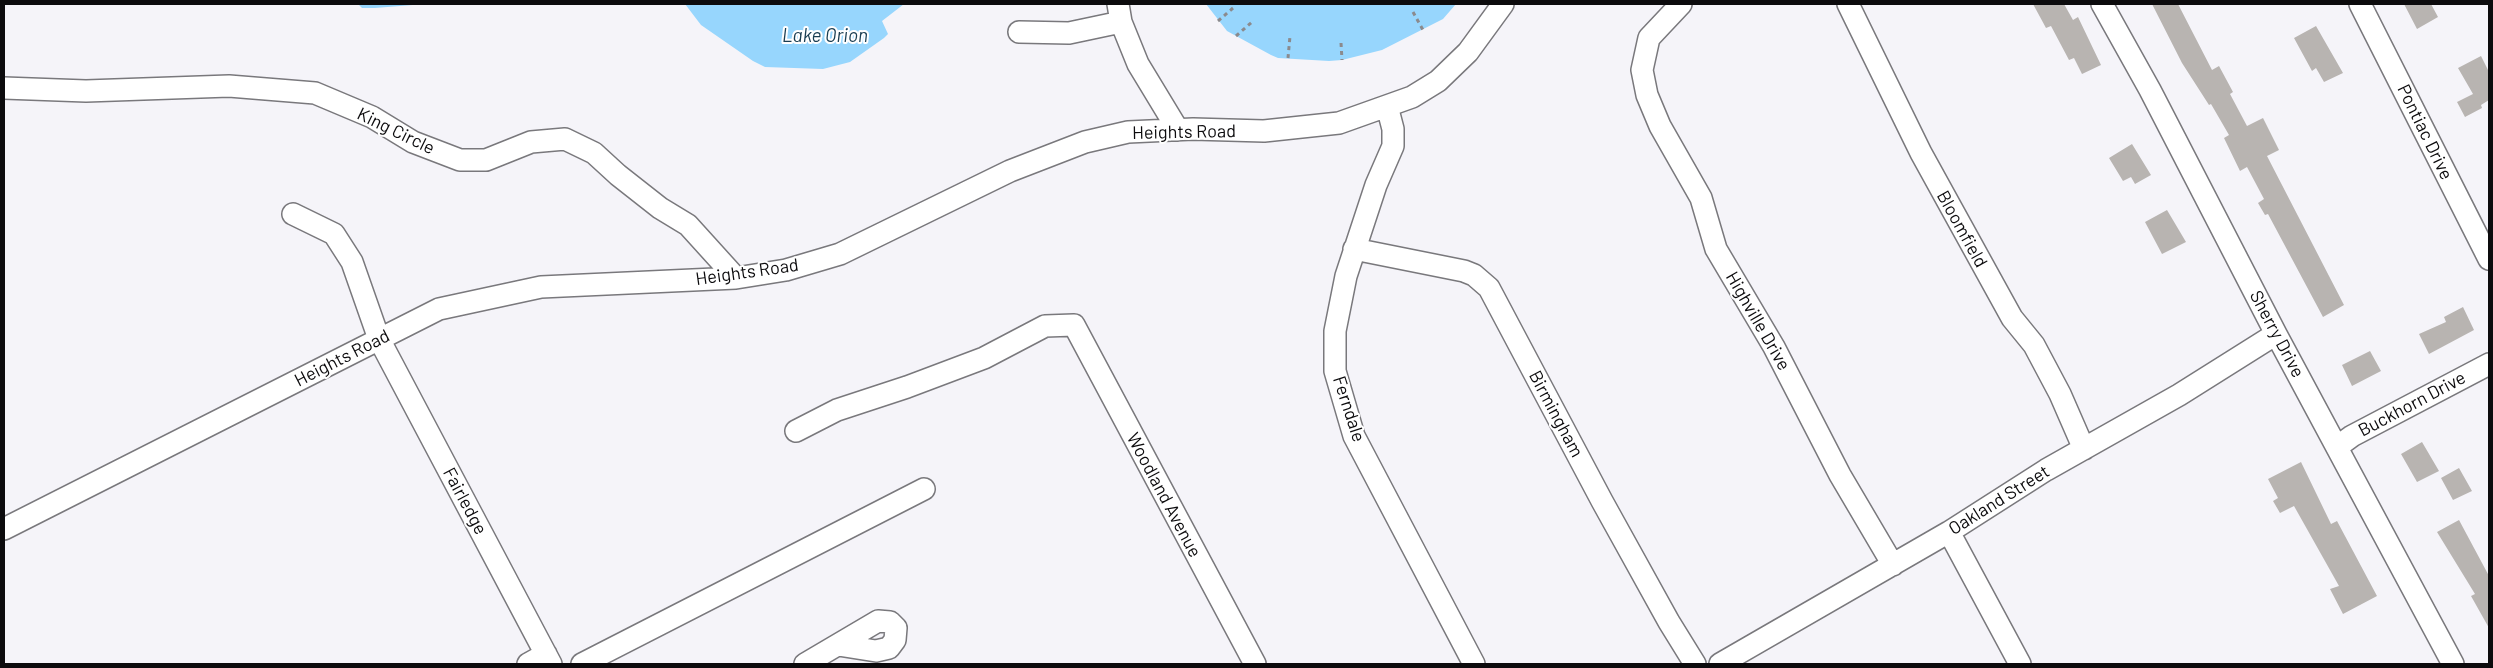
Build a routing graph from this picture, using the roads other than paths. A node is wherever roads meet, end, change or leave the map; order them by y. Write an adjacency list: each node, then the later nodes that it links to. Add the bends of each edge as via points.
1 (1503, 4): 9 (street, Heights Road, via 1468,52 1438,81 1412,97)
2 (1681, 4): 24 (street, Highville Drive, via 1649,38 1642,70 1647,95 1660,126 1701,198 1716,249 1774,347 1840,475)
3 (1848, 4): 20 (street, Bloomfield, via 1921,153 2012,318 2034,345)
4 (2102, 4): 15 (street, Sherry Drive)
5 (2360, 4): 13 (street, Pontiac Drive)
6 (1120, 13): 7 (street, via 1069,33); 10 (street, via 1138,64)
7 (1019, 32)
8 (4, 88): 14 (street, King Circle, via 86,91 229,86 315,93 372,117 413,142 460,160 486,160 531,142 565,139 594,153 653,203 688,225)
9 (1387, 106): 10 (street, Heights Road, via 1339,123 1264,130); 12 (street, Ferndale, via 1393,129 1393,146)
10 (1178, 130): 14 (street, Heights Road, via 1128,132 1085,142 1010,171 840,254 786,270)
11 (293, 214): 16 (street, Fairledge, via 334,234 352,262)
12 (1354, 249): 30 (street, Ferndale, via 1335,331 1335,371 1343,400 1354,436); 31 (street, Birmingham, via 1464,270 1489,288 1602,501)
13 (2489, 260)
14 (736, 278): 16 (street, Heights Road, via 541,287 439,310)
15 (2276, 334): 19 (street, Sherry Drive); 20 (street, Oakland Street)
16 (379, 339): 22 (street, Heights Road); 26 (street, Fairledge)
17 (2489, 364): 19 (street, Buckhorn Drive)
18 (796, 431): 29 (street, Woodland Avenue, via 837,410 984,358 1045,326 1074,325)
19 (2337, 447): 34 (street, Sherry Drive)
20 (2084, 449): 23 (street, Oakland Street)
21 (924, 489): 27 (street)
22 (4, 529)
23 (1949, 532): 24 (street, Oakland Street); 33 (street)
24 (1894, 564): 32 (street, Oakland Street)
25 (838, 645): 28 (street)
26 (542, 661)
27 (582, 664)
28 (805, 664)
29 (1255, 664)
30 (1474, 664)
31 (1695, 664)
32 (1720, 664)
33 (2020, 664)
34 (2453, 664)

